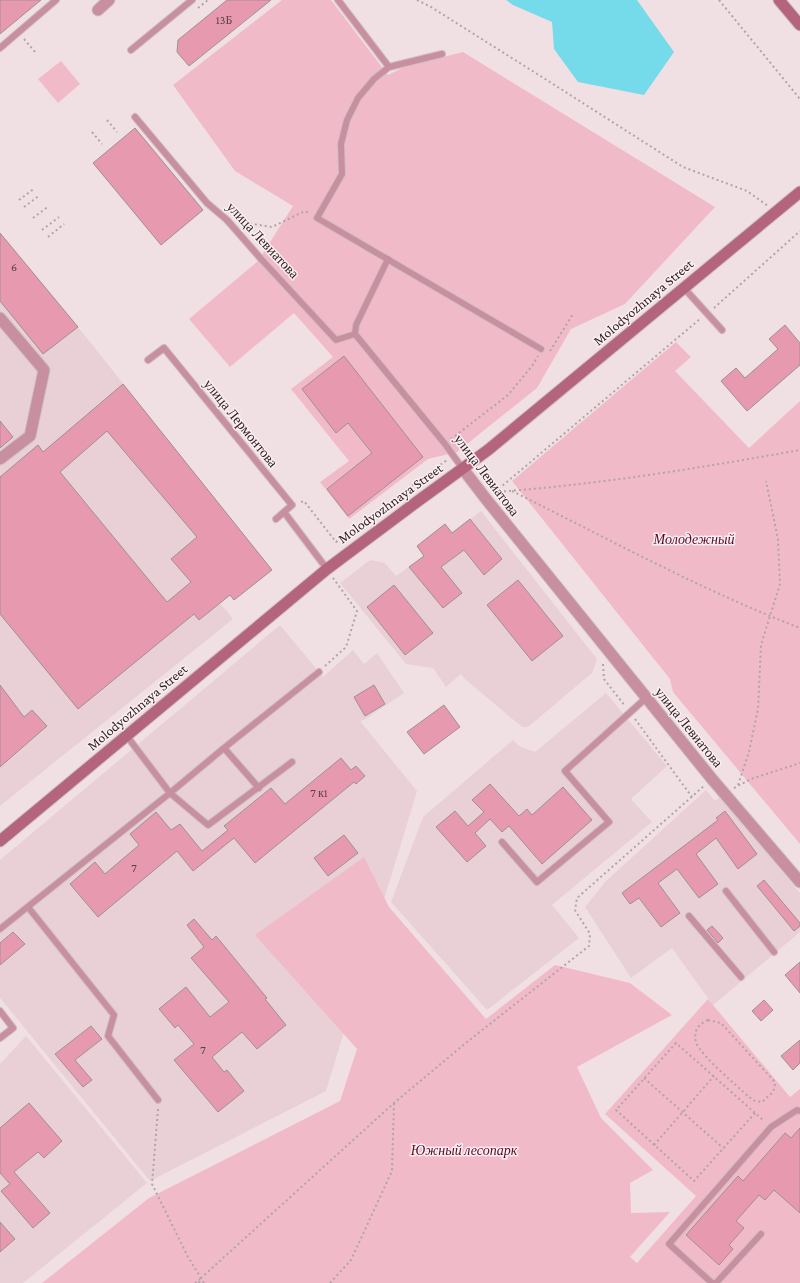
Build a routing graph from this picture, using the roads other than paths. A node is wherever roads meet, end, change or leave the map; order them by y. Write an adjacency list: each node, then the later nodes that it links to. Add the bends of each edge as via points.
1 (56, 0): 8 (lane)
2 (108, 0): 6 (street)
3 (192, 0): 9 (lane)
4 (338, 0): 11 (lane)
5 (779, 0): 7 (main road)
6 (98, 10)
7 (800, 25)
8 (0, 48)
9 (131, 50)
10 (442, 54): 11 (lane)
11 (389, 67): 14 (lane, via 374,79 358,98 347,120 341,144 342,174 318,218)
12 (135, 117): 18 (lane, улица Левиатова, via 207,203 227,220 336,340)
13 (800, 192): 15 (main road, Molodyozhnaya Street)
14 (388, 260): 18 (lane, via 356,325); 19 (lane)
15 (684, 288): 17 (lane); 22 (main road, Molodyozhnaya Street)
16 (0, 318): 21 (street, via 44,370 30,436)
17 (722, 330)
18 (355, 334): 22 (lane, улица Левиатова)
19 (541, 349)
20 (148, 360): 23 (lane, улица Лермонтова, via 164,348 292,505)
21 (0, 459)
22 (463, 469): 25 (main road, Molodyozhnaya Street, via 418,501); 27 (street, улица Левиатова)
23 (284, 512): 24 (lane); 25 (lane)
24 (276, 519)
25 (330, 573): 28 (main road, Molodyozhnaya Street)
26 (319, 672): 29 (lane)
27 (646, 698): 34 (lane, via 565,771 609,822 537,882); 35 (street, улица Левиатова)
28 (126, 735): 32 (lane); 33 (main road, Molodyozhnaya Street)
29 (224, 748): 31 (lane); 32 (lane)
30 (292, 762): 31 (lane)
31 (259, 788): 32 (lane, via 208,825)
32 (170, 793): 37 (lane)
33 (0, 841)
34 (502, 842)
35 (800, 882)
36 (726, 891): 40 (lane)
37 (28, 907): 39 (lane); 44 (lane, via 114,1015 108,1036)
38 (689, 916): 41 (lane)
39 (0, 929)
40 (774, 952)
41 (741, 977)
42 (0, 1011): 43 (lane, via 13,1028)
43 (0, 1038)
44 (158, 1100)
45 (800, 1111): 47 (lane, via 797,1110 771,1127 669,1244)
46 (761, 1234): 48 (lane)
47 (712, 1283)
48 (716, 1283)

